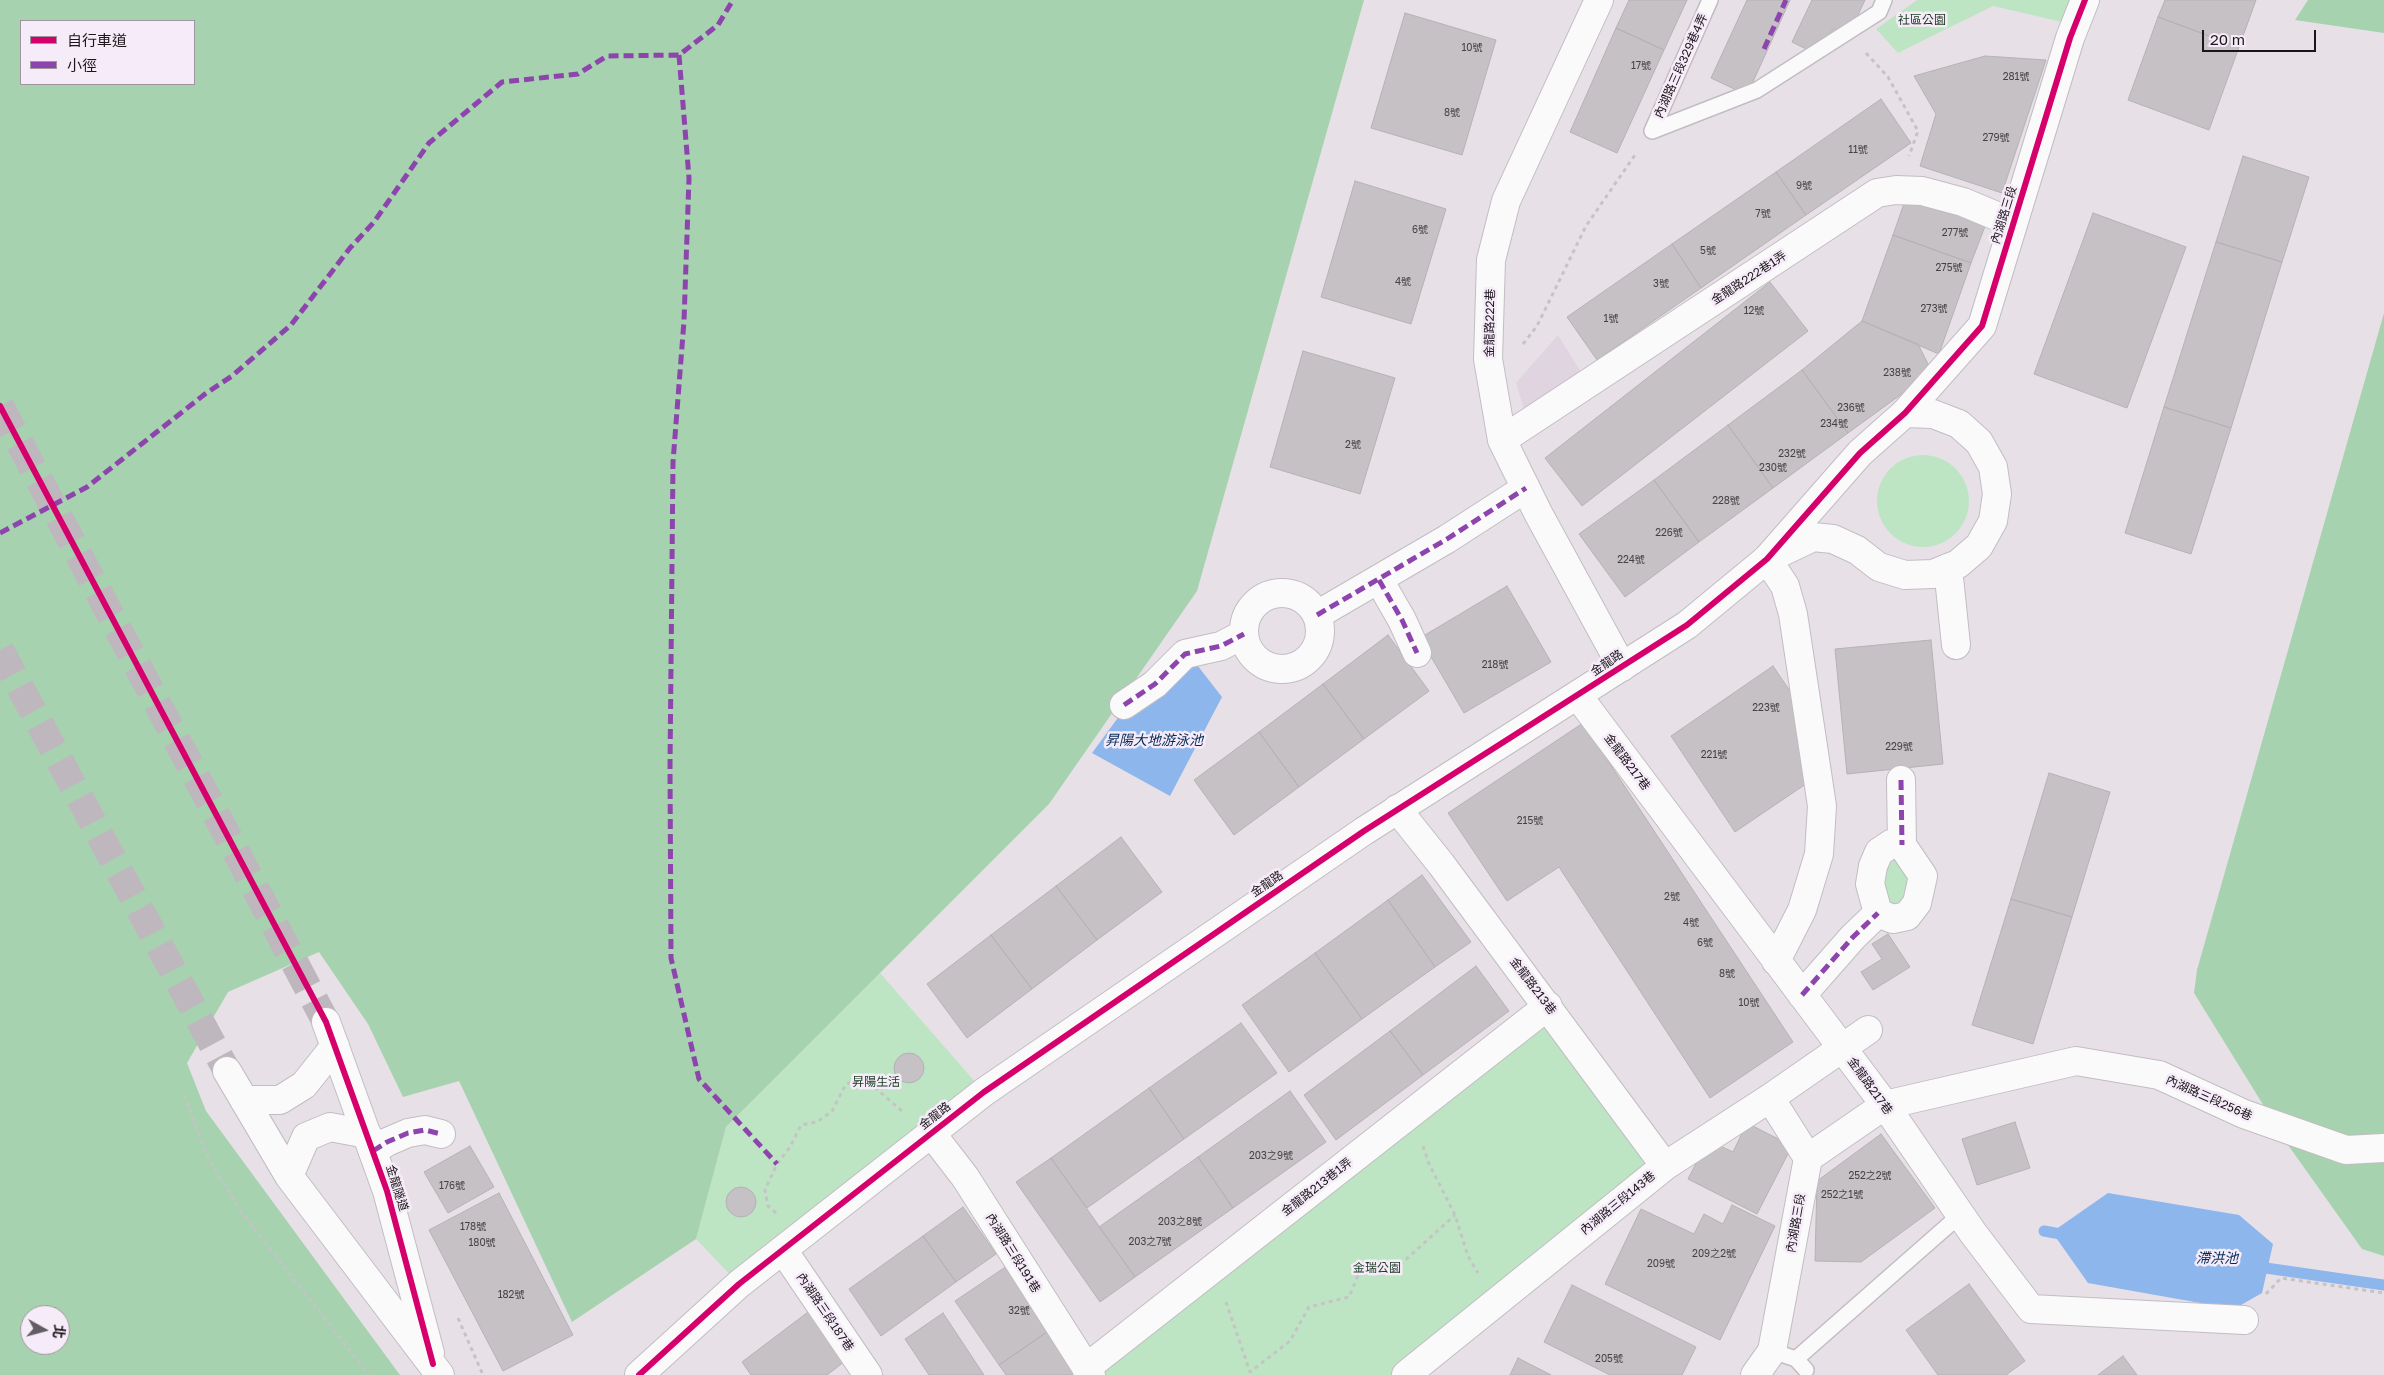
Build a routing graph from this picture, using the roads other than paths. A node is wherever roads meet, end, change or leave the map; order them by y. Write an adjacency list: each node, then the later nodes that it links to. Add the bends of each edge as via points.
1 (1599, 0): 7 (street, 金龍路222巷, via 1506,201 1491,260 1488,359)
2 (1710, 0): 4 (lane, 內湖路三段329巷4弄, via 1652,131 1757,90 1847,33)
3 (2085, 0): 5 (street, 內湖路三段, via 2070,38)
4 (1881, 6)
5 (2013, 223): 6 (street, 內湖路三段, via 1982,326); 7 (street, 金龍路222巷1弄, via 1963,202 1922,191 1877,193)
6 (1905, 413): 9 (street, 金龍路, via 1860,453); 10 (street, via 1933,414 1958,424 1979,442 1993,467 1998,494 1993,521 1979,546 1958,564)
7 (1502, 440): 8 (street, 金龍路222巷)
8 (1526, 488): 11 (street); 16 (street, 金龍路222巷)
9 (1767, 559): 10 (street, via 1813,537 1833,539 1857,550 1879,567 1905,575 1932,574); 16 (street, 金龍路, via 1686,625); 23 (street, via 1784,586 1793,614 1822,806 1819,854 1802,910)
10 (1948, 568): 14 (street)
11 (1379, 580): 12 (street); 15 (street)
12 (1317, 614): 13 (street, via 1298,597 1286,593 1272,594 1252,609); 13 (street, via 1320,638 1316,650 1298,666 1275,669 1264,665 1254,658)
13 (1244, 634): 18 (street, via 1221,646 1185,654 1156,684)
14 (1956, 644)
15 (1417, 653)
16 (1622, 667): 17 (street, 金龍路)
17 (1578, 696): 20 (street, 金龍路); 23 (street, 金龍路217巷)
18 (1124, 705)
19 (1902, 780): 21 (street)
20 (1397, 809): 25 (street, 金龍路213巷); 32 (street, 金龍路, via 984,1092)
21 (1902, 845): 22 (street, via 1890,844 1879,852 1872,866 1870,884); 22 (street, via 1923,876 1917,902 1907,916 1893,919)
22 (1878, 913): 24 (street)
23 (1776, 961): 24 (street, 金龍路217巷)
24 (1802, 995): 27 (street, 金龍路217巷)
25 (1548, 1006): 37 (street, 金龍路213巷); 45 (street, 金龍路213巷1弄, via 1212,1270)
26 (1868, 1030): 27 (street, 內湖路三段143巷)
27 (1842, 1048): 29 (street, 內湖路三段143巷); 31 (street, 金龍路217巷)
28 (227, 1071): 30 (street, 金龍隧道)
29 (1770, 1098): 36 (street); 37 (street, 內湖路三段143巷)
30 (244, 1100): 34 (street, 金龍隧道, via 280,1100 304,1085 330,1034); 38 (street, 金龍隧道)
31 (1885, 1105): 35 (street, 內湖路三段256巷, via 2076,1061 2159,1076 2244,1114 2346,1150); 36 (street); 39 (street, 金龍路217巷)
32 (931, 1133): 40 (street, 金龍路); 45 (street, 內湖路三段191巷, via 966,1177)
33 (441, 1134): 34 (street, via 425,1130 387,1142)
34 (370, 1143): 38 (street, via 330,1127 306,1137); 43 (street, 金龍隧道, via 387,1191)
35 (2384, 1148)
36 (1808, 1158): 42 (street, 內湖路三段)
37 (1664, 1166): 48 (street, 內湖路三段143巷)
38 (289, 1176): 43 (street, 金龍隧道)
39 (1960, 1214): 41 (street, 金龍路217巷, via 2031,1309); 42 (lane)
40 (793, 1242): 46 (street, 金龍路, via 739,1284); 47 (street, 內湖路三段187巷)
41 (2244, 1320)
42 (1784, 1355): 44 (lane); 49 (street, 內湖路三段)
43 (437, 1369)
44 (1806, 1370)
45 (1089, 1372)
46 (638, 1375)
47 (868, 1375)
48 (1406, 1375)
49 (1755, 1375)

